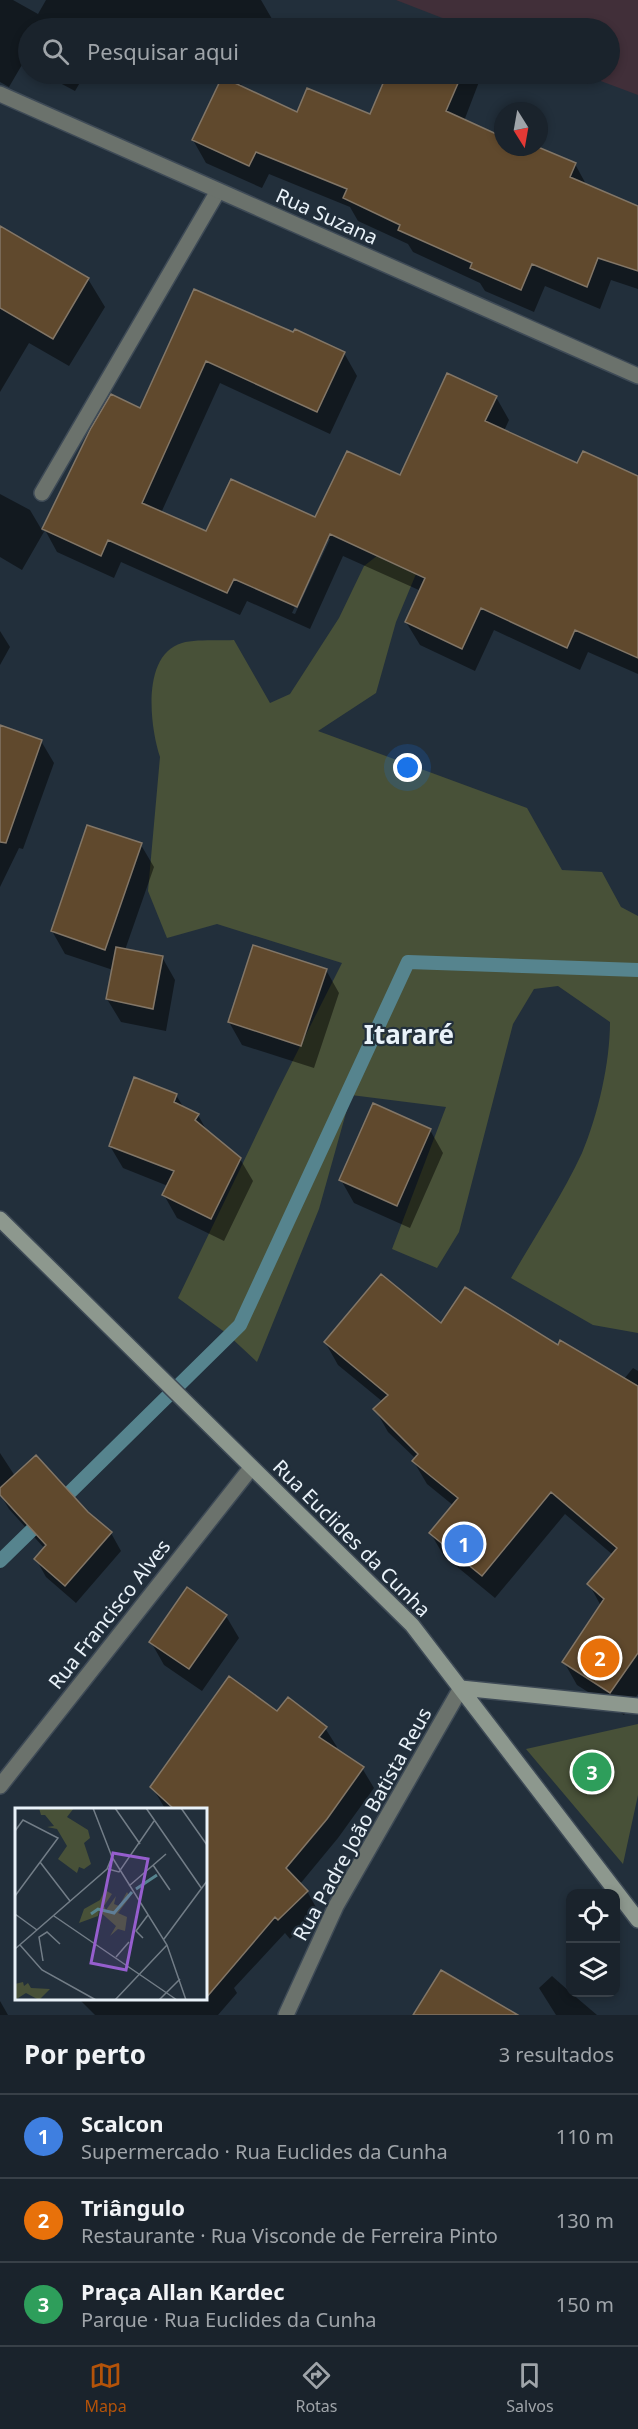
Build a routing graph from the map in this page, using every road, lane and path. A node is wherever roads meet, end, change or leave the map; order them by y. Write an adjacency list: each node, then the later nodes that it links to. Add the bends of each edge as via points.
1 (0, 94): 2 (street, Rua Suzana)
2 (218, 191): 3 (street, Rua Suzana); 4 (street)
3 (638, 376)
4 (42, 493)
5 (0, 1219): 6 (main road, Rua Euclides da Cunha)
6 (251, 1468): 7 (main road, Rua Euclides da Cunha, via 412,1625); 9 (street, Rua Francisco Alves)
7 (461, 1688): 8 (main road); 10 (main road, Rua Euclides da Cunha); 11 (street, Rua Padre João Batista Reus, via 336,1906)
8 (638, 1706)
9 (0, 1786)
10 (638, 1920)
11 (286, 2015)

